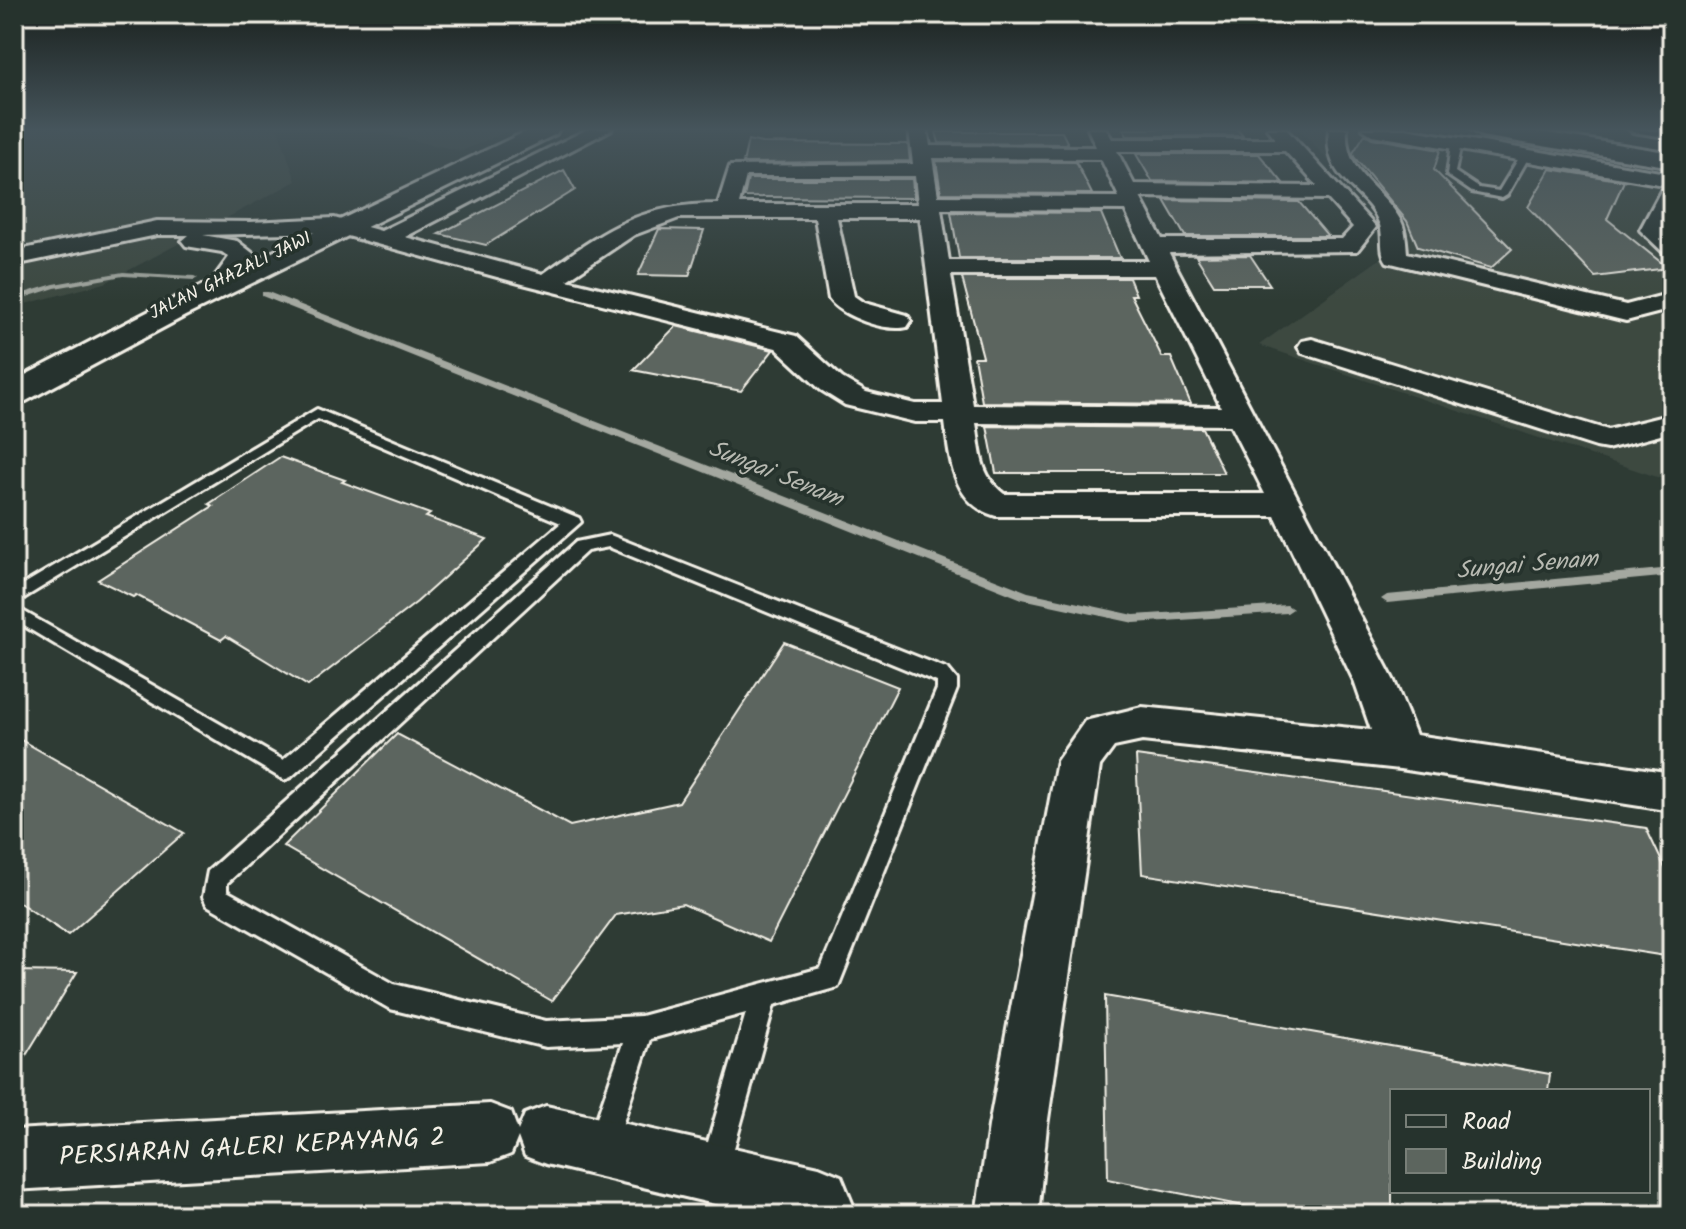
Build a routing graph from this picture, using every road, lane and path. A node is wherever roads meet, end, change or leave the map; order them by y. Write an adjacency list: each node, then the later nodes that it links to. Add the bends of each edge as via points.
1 (418, 186): 17 (street, JALAN GHAZALI JAWI)
2 (425, 186): 17 (street)
3 (488, 186): 19 (street)
4 (733, 186): 15 (street)
5 (925, 186): 14 (street)
6 (1125, 186): 13 (street)
7 (1328, 186): 12 (street)
8 (1360, 186): 27 (street, via 1391,222 1395,257 1626,313)
9 (1470, 186): 10 (lane, via 1502,195)
10 (1507, 186)
11 (1672, 189): 18 (street)
12 (1334, 193): 13 (street); 21 (street, via 1365,227 1349,246)
13 (1130, 197): 14 (street); 21 (street)
14 (928, 206): 16 (street); 23 (street)
15 (727, 211): 16 (street); 26 (street, via 648,217)
16 (825, 212): 28 (street, via 842,299)
17 (340, 226): 19 (street); 22 (street, via 157,228); 25 (street, JALAN GHAZALI JAWI); 31 (street, JALAN GHAZALI JAWI)
18 (1661, 233): 20 (street)
19 (385, 238): 26 (street)
20 (1672, 248)
21 (1160, 257): 23 (street); 33 (street)
22 (14, 258)
23 (938, 268): 32 (street)
24 (14, 273): 25 (street, via 155,242 193,241 229,246 243,255)
25 (228, 275): 30 (street, JALAN GHAZALI JAWI)
26 (548, 282): 32 (street, via 786,342 845,394 869,404)
27 (1672, 301)
28 (898, 321)
29 (1312, 347): 34 (street, via 1607,440)
30 (14, 379)
31 (14, 394)
32 (959, 414): 33 (street); 35 (street, via 975,487 996,505)
33 (1241, 416): 35 (street)
34 (1672, 423)
35 (1287, 505): 38 (street, via 1374,681)
36 (14, 598): 37 (lane, via 317,413 573,522 284,771)
37 (14, 612)
38 (1400, 751): 39 (street); 46 (street, via 1142,724 1100,733 1079,761)
39 (1672, 792)
40 (764, 996): 41 (lane); 41 (lane, via 829,978 947,680 610,541 593,542 582,546 216,878 213,887 215,897 390,996 546,1034); 44 (lane)
41 (641, 1029): 42 (lane)
42 (546, 1138): 43 (street, PERSIARAN GALERI KEPAYANG 2); 44 (street, PERSIARAN GALERI KEPAYANG 2)
43 (14, 1160)
44 (713, 1174): 45 (street, PERSIARAN GALERI KEPAYANG 2, via 819,1198)
45 (826, 1215)
46 (1007, 1215)

